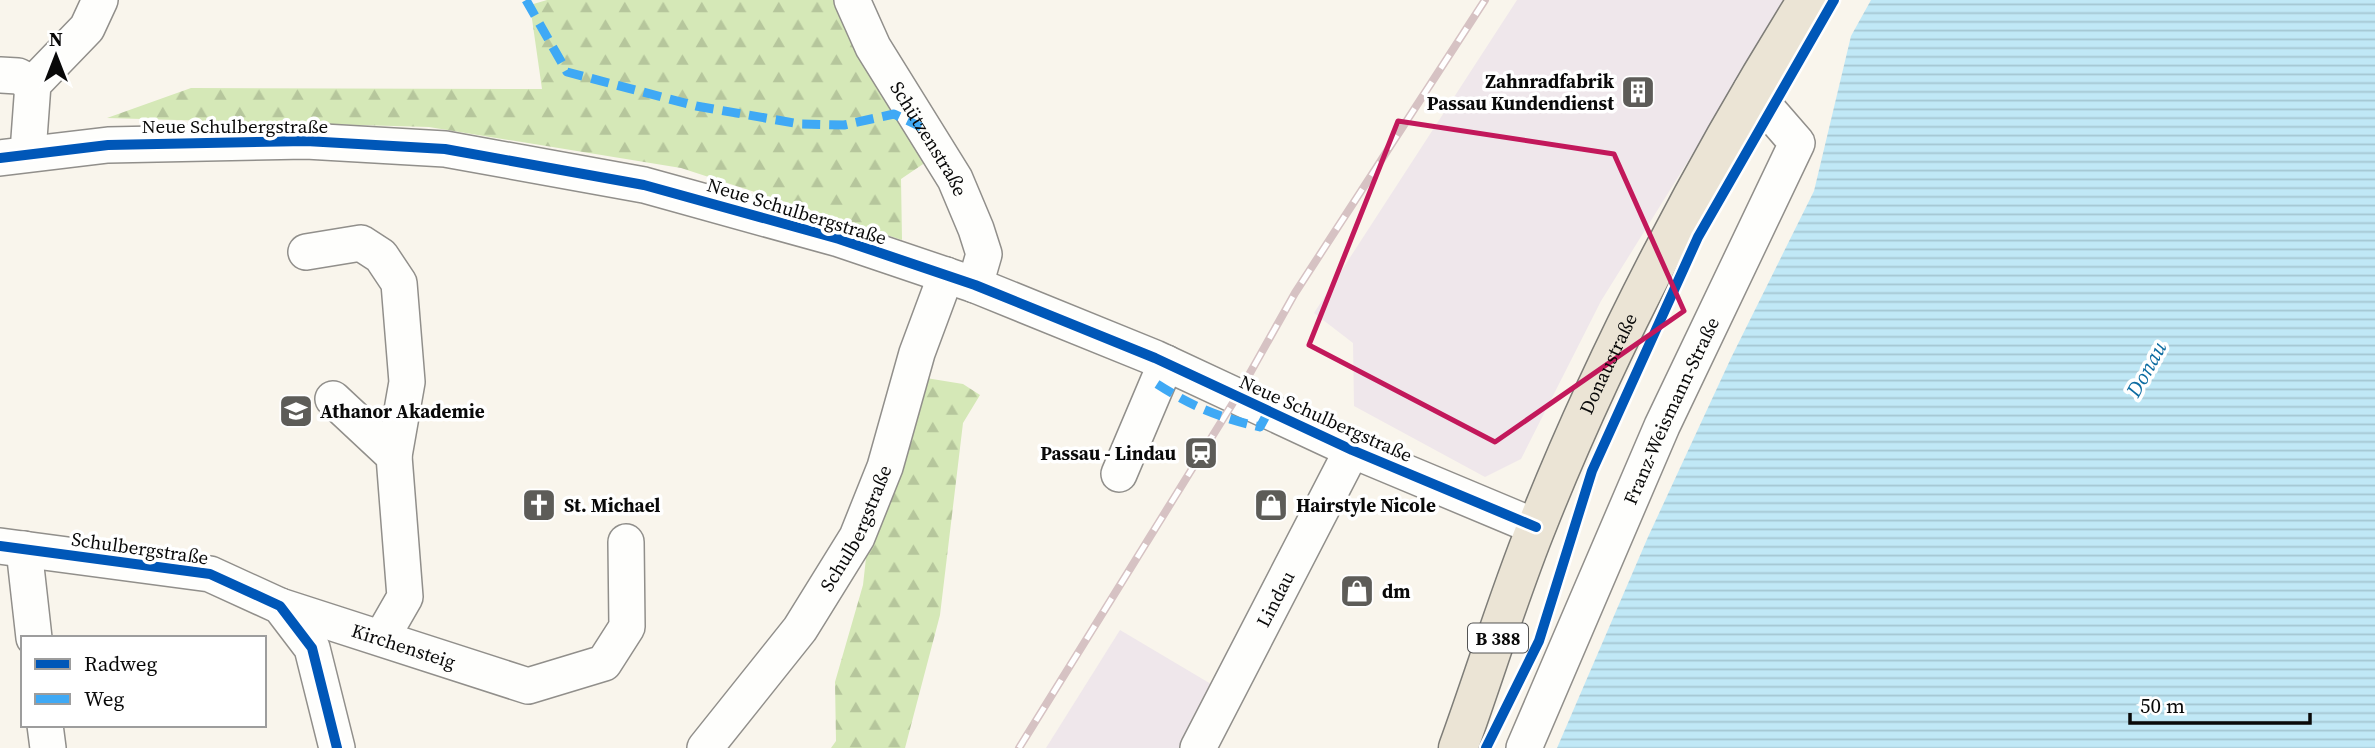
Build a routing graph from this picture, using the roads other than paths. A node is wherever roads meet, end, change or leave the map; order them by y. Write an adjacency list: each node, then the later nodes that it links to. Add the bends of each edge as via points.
1 (100, 0): 5 (street, via 87,28)
2 (852, 0): 9 (street, Schützenstraße, via 873,47 955,179 976,229 984,254)
3 (1807, 0): 6 (main road, Donaustraße / B 388)
4 (0, 75): 5 (street, via 18,76)
5 (33, 85): 7 (street)
6 (1751, 90): 15 (main road, Donaustraße / B 388, via 1579,425); 27 (street, Franz-Weismann-Straße, via 1797,143 1662,426)
7 (14, 155): 9 (street, Neue Schulbergstraße, via 108,145 306,141 445,149 644,185 839,239)
8 (306, 252): 13 (street, via 361,243 381,256 399,283 407,382)
9 (960, 280): 10 (street, Neue Schulbergstraße); 24 (street, Schulbergstraße, via 917,353 885,467 857,537 800,629)
10 (1166, 363): 12 (street, Neue Schulbergstraße); 14 (street)
11 (333, 399): 13 (street)
12 (1352, 450): 15 (street, Neue Schulbergstraße); 25 (street, Lindau)
13 (394, 456): 20 (street, via 405,597)
14 (1119, 474)
15 (1536, 527): 26 (main road, Donaustraße / B 388)
16 (626, 542): 20 (street, Kirchensteig, via 627,627 604,663 528,686)
17 (12, 547): 18 (street, Schulbergstraße, via 210,574); 19 (street)
18 (280, 606): 20 (street, Kirchensteig); 23 (street, Schulbergstraße, via 312,648)
19 (34, 636)
20 (382, 637)
21 (45, 727): 22 (street)
22 (48, 748)
23 (337, 748)
24 (705, 748)
25 (1198, 748)
26 (1458, 748)
27 (1524, 748)

